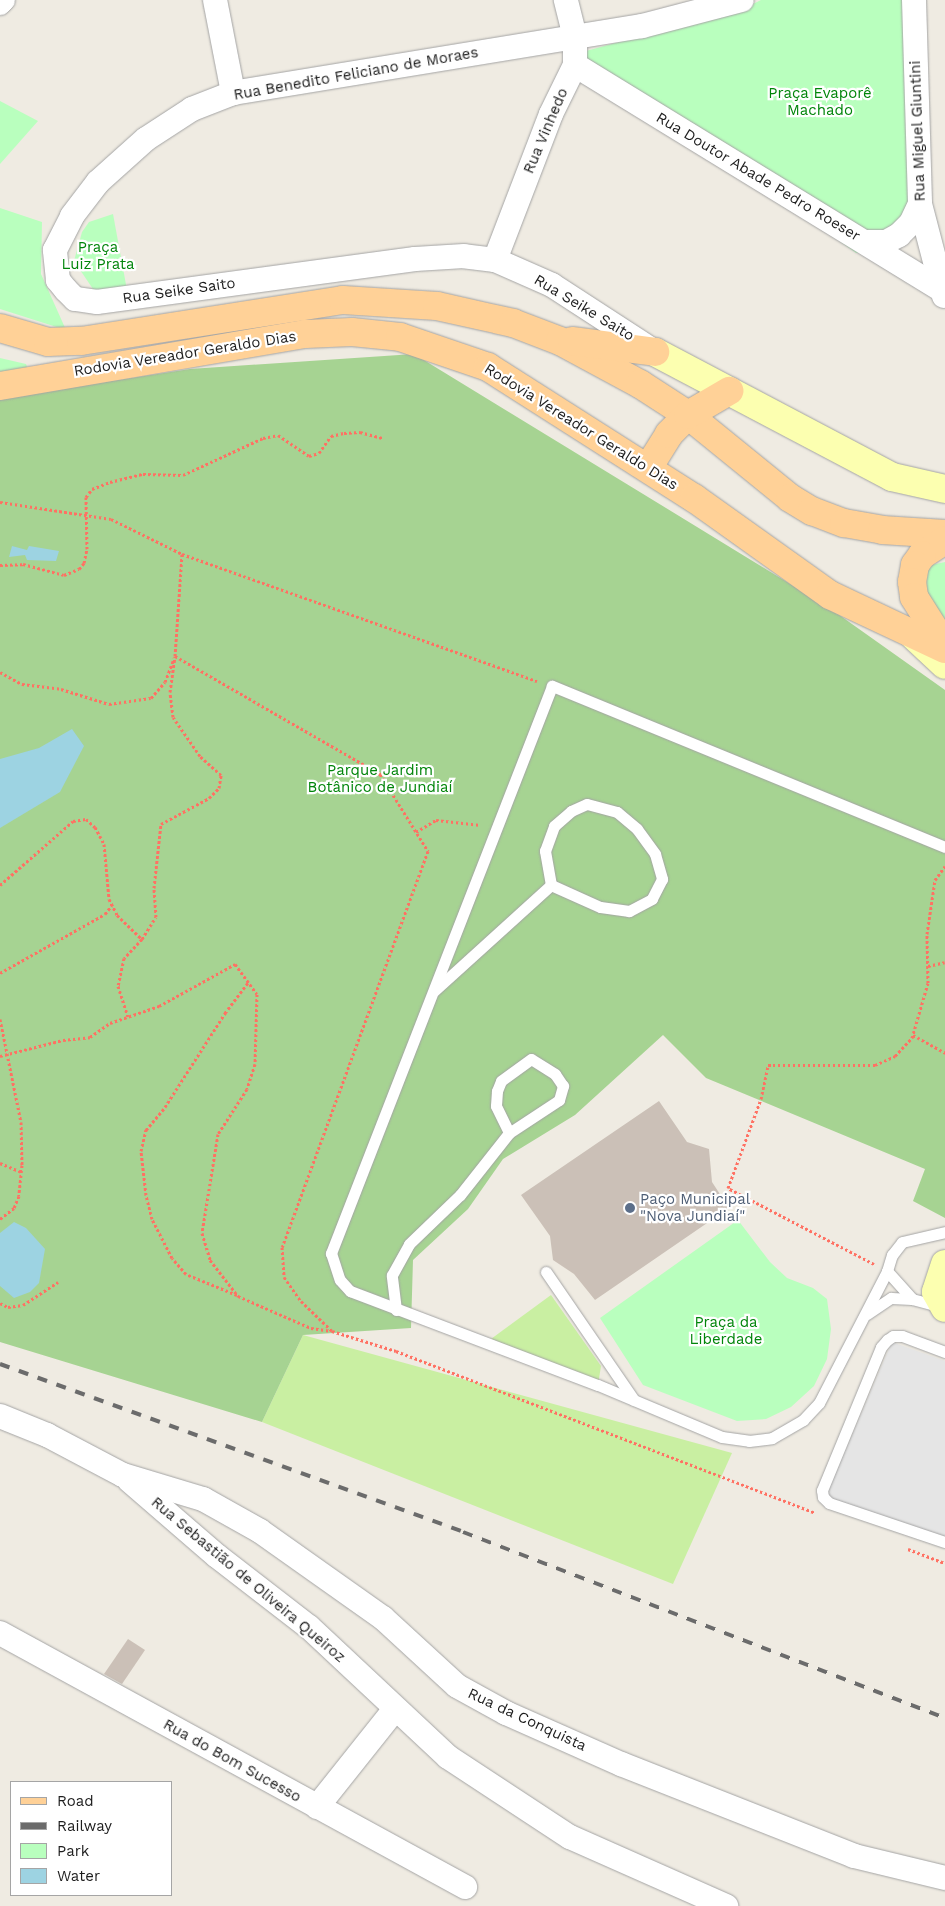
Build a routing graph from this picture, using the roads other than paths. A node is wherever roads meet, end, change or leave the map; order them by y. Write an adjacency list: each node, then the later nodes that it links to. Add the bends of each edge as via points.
1 (3, 0): 6 (street)
2 (216, 0): 9 (street)
3 (566, 0): 7 (street, Rua Vinhedo)
4 (742, 0): 7 (street, Rua Benedito Feliciano de Moraes, via 642,26)
5 (914, 0): 10 (street, Rua Miguel Giuntini)
6 (0, 3)
7 (575, 37): 8 (street, Rua Vinhedo); 9 (street, Rua Benedito Feliciano de Moraes)
8 (574, 65): 11 (street, Rua Doutor Abade Pedro Roeser); 12 (street, Rua Vinhedo, via 551,114)
9 (233, 93): 14 (street, Rua Benedito Feliciano de Moraes, via 192,109 146,139 98,182 60,237 55,259 58,280)
10 (920, 204): 11 (street, via 911,223 899,235 886,242); 13 (street, Rua Miguel Giuntini)
11 (866, 242): 13 (street, Rua Doutor Abade Pedro Roeser)
12 (495, 260): 14 (street, Rua Seike Saito, via 464,256 415,259 113,300); 17 (street, Rua Seike Saito, via 552,285)
13 (943, 293)
14 (75, 299)
15 (0, 328): 16 (main road, Rodovia Vereador Geraldo Dias, via 48,342 81,341 285,307 343,300 390,300 437,306 513,323)
16 (560, 341): 17 (main road); 20 (main road, Rodovia Vereador Geraldo Dias, via 640,384)
17 (655, 352): 19 (main road, Rua Seike Saito)
18 (0, 386): 21 (main road, Rodovia Vereador Geraldo Dias, via 305,334 352,332 400,337 488,367)
19 (729, 392): 20 (main road); 22 (main road, Rua Seike Saito, via 892,477)
20 (688, 415): 21 (main road, via 669,434); 23 (main road, Rodovia Vereador Geraldo Dias, via 783,492 812,511 844,523 882,530)
21 (648, 468): 25 (main road, Rodovia Vereador Geraldo Dias, via 830,596)
22 (945, 489)
23 (945, 534)
24 (945, 540): 26 (main road, via 922,555 914,565 912,582 914,597)
25 (913, 635): 26 (main road, Rodovia Vereador Geraldo Dias); 27 (main road)
26 (945, 647)
27 (945, 665)
28 (945, 847): 30 (lane, via 552,686)
29 (551, 885): 29 (lane, via 545,851 554,826 571,811 587,804 617,812 637,828 655,854 662,879 652,899 629,911 600,908); 30 (lane)
30 (431, 994): 38 (lane, via 331,1252 340,1280 350,1290)
31 (510, 1132): 31 (lane, via 496,1106 497,1091 501,1081 531,1059 555,1074 563,1086 559,1100); 38 (lane, via 460,1196 409,1244 392,1275)
32 (945, 1232): 34 (lane, via 902,1242 892,1255)
33 (945, 1264): 37 (main road, via 936,1292)
34 (887, 1271): 36 (lane); 39 (lane)
35 (546, 1272): 41 (lane)
36 (912, 1299): 37 (lane); 39 (lane, via 891,1298 872,1308)
37 (944, 1308)
38 (396, 1310): 41 (lane)
39 (858, 1325): 41 (lane, via 819,1403 803,1420 772,1438 749,1441 722,1437)
40 (945, 1352): 44 (lane, via 902,1336 887,1340 822,1490 829,1503)
41 (634, 1400)
42 (0, 1416): 43 (street, via 47,1435)
43 (122, 1475): 46 (street, Rua Sebastião de Oliveira Queiroz, via 217,1556 309,1627); 48 (street, Rua da Conquista, via 203,1500 260,1531 383,1618 456,1686 506,1712 621,1764 854,1856)
44 (945, 1542)
45 (0, 1634): 47 (street, Rua do Bom Sucesso)
46 (395, 1709): 47 (street); 50 (street, Rua Sebastião de Oliveira Queiroz, via 448,1757 570,1837)
47 (317, 1807): 49 (street, Rua do Bom Sucesso)
48 (945, 1878)
49 (465, 1887)
50 (726, 1906)

